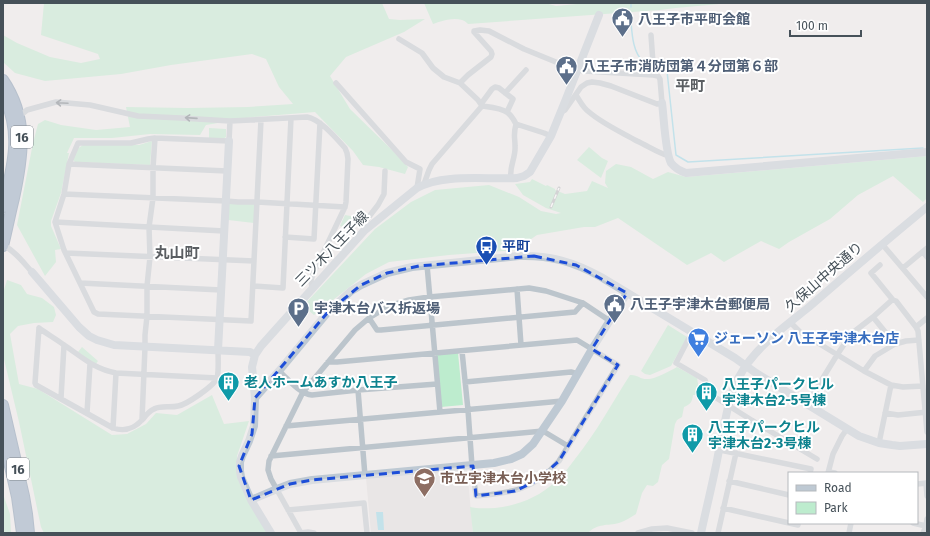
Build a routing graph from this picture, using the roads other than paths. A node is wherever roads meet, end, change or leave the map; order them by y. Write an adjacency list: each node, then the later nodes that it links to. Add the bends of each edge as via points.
1 (599, 15): 5 (street, 三ツ木八王子線)
2 (650, 35): 6 (street)
3 (399, 39): 9 (street, via 422,53 433,68 444,77)
4 (526, 70): 10 (street)
5 (578, 70): 6 (street); 9 (street, via 524,49 489,31 477,30 474,31 492,54); 16 (street, 三ツ木八王子線)
6 (653, 73): 13 (street, via 660,79)
7 (3, 80): 17 (highway, 16, via 14,99)
8 (336, 83): 33 (street, via 406,162 420,169)
9 (460, 84): 14 (street)
10 (505, 93): 14 (street, via 495,87); 15 (street, via 513,99)
11 (3, 95): 40 (highway, 16, via 11,113 15,139 14,158)
12 (576, 95): 13 (street, via 581,86 596,82 657,104); 16 (street); 27 (street, via 591,114)
13 (662, 103): 27 (street)
14 (482, 105): 15 (street); 33 (street, via 432,164)
15 (507, 112): 22 (street)
16 (561, 112): 23 (street, 三ツ木八王子線)
17 (20, 118): 20 (street, one-way to 17, via 138,116 90,105 56,102 27,110); 49 (highway, 16, via 20,166)
18 (291, 118): 19 (street); 21 (street, via 314,118); 38 (street)
19 (261, 120): 20 (street); 37 (street)
20 (230, 122): 25 (street)
21 (320, 123): 39 (street); 41 (street, via 343,145 347,153)
22 (516, 124): 23 (street); 32 (street, via 516,147 510,169)
23 (550, 136): 32 (street, 三ツ木八王子線, via 530,172 524,176)
24 (155, 138): 25 (street); 28 (street, via 131,143 78,143); 29 (street)
25 (229, 141): 30 (street)
26 (927, 152): 27 (street, via 690,174 678,170)
27 (669, 156)
28 (69, 164): 29 (street); 34 (street)
29 (153, 168): 30 (street); 35 (street)
30 (227, 171): 36 (street)
31 (385, 171): 46 (street, via 384,194 364,223)
32 (511, 178): 33 (street, 三ツ木八王子線, via 464,178)
33 (420, 186): 46 (street, 三ツ木八王子線)
34 (64, 194): 35 (street); 43 (street)
35 (153, 198): 36 (street); 44 (street)
36 (226, 201): 37 (street); 45 (street)
37 (257, 202): 38 (street); 55 (street)
38 (287, 204): 39 (street); 47 (street)
39 (316, 205): 41 (street); 47 (street, via 314,239)
40 (3, 207)
41 (345, 207): 63 (street, via 313,274)
42 (927, 207): 48 (street, 久保山中央通り)
43 (55, 222): 44 (street); 51 (street)
44 (149, 227): 45 (street); 52 (street)
45 (224, 231): 54 (street)
46 (364, 231): 63 (street, 三ツ木八王子線)
47 (285, 237): 62 (street, via 283,288)
48 (882, 244): 58 (street); 78 (street, 久保山中央通り)
49 (3, 245): 59 (street, via 15,252)
50 (925, 250): 53 (street); 58 (street)
51 (66, 253): 52 (street); 60 (street)
52 (150, 257): 54 (street); 61 (street)
53 (927, 257)
54 (222, 260): 55 (street); 65 (street)
55 (254, 261): 62 (street)
56 (427, 265): 66 (street, via 534,256 568,262 589,270); 67 (street); 97 (street, via 387,273 351,291 328,312)
57 (880, 265): 69 (street, via 871,273)
58 (903, 268): 68 (street)
59 (32, 272): 85 (street, via 73,322 89,336 114,345)
60 (80, 283): 61 (street); 71 (street, via 96,313)
61 (147, 286): 65 (street); 71 (street)
62 (253, 286): 76 (street, via 251,320)
63 (312, 288): 92 (street, 三ツ木八王子線)
64 (516, 289): 67 (street); 70 (street, via 546,291); 74 (street)
65 (221, 290): 76 (street)
66 (627, 293): 77 (street); 96 (street)
67 (429, 297): 73 (street, via 389,306); 79 (street)
68 (927, 297)
69 (894, 300): 72 (street); 80 (street)
70 (583, 303): 74 (street, via 575,312); 77 (street)
71 (147, 316): 76 (street); 85 (street)
72 (873, 316): 83 (street); 91 (street, via 851,334)
73 (369, 318): 79 (street, via 377,330); 93 (street, via 355,330)
74 (519, 318): 79 (street); 86 (street)
75 (927, 318): 80 (street)
76 (220, 319): 88 (street)
77 (610, 320): 87 (street)
78 (790, 322): 91 (street, via 800,332); 96 (street, 久保山中央通り, via 768,341)
79 (432, 325): 90 (street)
80 (916, 327): 82 (street)
81 (689, 338): 135 (street, bridge, via 676,363 705,380 710,394)
82 (919, 340): 83 (street); 95 (street)
83 (896, 344): 98 (street, via 875,356)
84 (64, 345): 94 (street); 109 (street); 109 (street, via 38,328 35,383)
85 (145, 346): 88 (street); 100 (street)
86 (521, 346): 87 (street, via 577,340); 89 (street)
87 (592, 349): 101 (street); 130 (street, via 618,365)
88 (218, 350): 92 (street, via 250,352); 102 (street)
89 (462, 351): 90 (street); 103 (street)
90 (435, 354): 93 (street); 104 (street)
91 (837, 355): 98 (street); 112 (street)
92 (255, 356): 110 (street, 三ツ木八王子線, via 252,367)
93 (328, 362): 108 (street)
94 (90, 364): 99 (street); 117 (street)
95 (924, 364): 106 (street)
96 (746, 366): 112 (street); 132 (street, 久保山中央通り, via 733,390)
97 (279, 371): 108 (street); 110 (street)
98 (864, 371): 105 (street)
99 (116, 373): 100 (street); 122 (street)
100 (144, 374): 102 (street); 120 (street)
101 (578, 374): 103 (street, via 571,372); 111 (street)
102 (217, 378): 120 (street, via 213,385 183,405 153,409)
103 (465, 382): 114 (street)
104 (437, 384): 107 (street); 115 (street)
105 (891, 385): 106 (street); 118 (street)
106 (923, 386): 116 (street)
107 (358, 390): 108 (street, via 312,395); 119 (street)
108 (303, 392): 121 (street)
109 (61, 398): 117 (street)
110 (255, 398): 145 (street, 三ツ木八王子線, via 254,426 239,466)
111 (562, 401): 114 (street); 124 (street)
112 (807, 404): 123 (street)
113 (3, 405): 154 (highway, 16, via 24,496)
114 (468, 410): 115 (street); 127 (street)
115 (440, 412): 119 (street)
116 (926, 412): 118 (street, via 898,415); 125 (street)
117 (87, 413): 122 (street)
118 (885, 413): 128 (street)
119 (360, 419): 121 (street); 131 (street)
120 (142, 420): 122 (street, via 129,429)
121 (286, 426): 134 (street)
122 (113, 428)
123 (847, 429): 128 (street); 138 (street, via 833,454)
124 (542, 431): 127 (street); 130 (street); 136 (street, via 522,454 503,462)
125 (927, 432)
126 (3, 436): 153 (highway, 16)
127 (470, 438): 131 (street); 136 (street)
128 (879, 443): 129 (street, via 900,446)
129 (927, 444)
130 (568, 446): 136 (street, via 547,474 520,489 499,494 476,496)
131 (363, 448): 134 (street); 139 (street)
132 (720, 450): 133 (street); 161 (street, 久保山中央通り)
133 (736, 453): 137 (street, via 810,469); 140 (street)
134 (271, 456): 142 (street, via 268,470)
135 (817, 459)
136 (472, 466): 139 (street)
137 (810, 472)
138 (829, 472)
139 (365, 476): 142 (street, via 312,480)
140 (729, 481): 143 (street); 146 (street)
141 (926, 483): 144 (street)
142 (276, 488): 145 (street); 147 (street)
143 (788, 495)
144 (927, 496)
145 (251, 500): 155 (street, 三ツ木八王子線)
146 (723, 508): 149 (street); 162 (street)
147 (288, 510): 156 (street); 158 (street, via 364,503)
148 (927, 519): 151 (street)
149 (788, 523)
150 (917, 524): 151 (street)
151 (926, 526): 163 (street)
152 (675, 531): 159 (street, via 667,528); 160 (street)
153 (22, 533)
154 (29, 533)
155 (271, 533)
156 (300, 533): 157 (street)
157 (314, 533)
158 (367, 533)
159 (638, 533)
160 (692, 533)
161 (701, 533)
162 (718, 533)
163 (923, 533)

